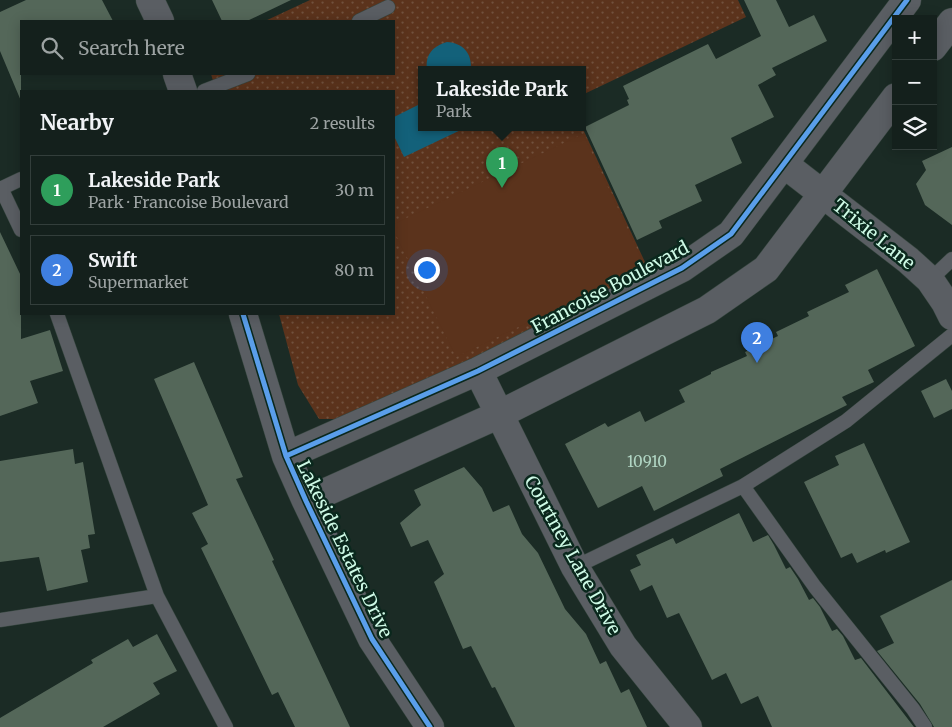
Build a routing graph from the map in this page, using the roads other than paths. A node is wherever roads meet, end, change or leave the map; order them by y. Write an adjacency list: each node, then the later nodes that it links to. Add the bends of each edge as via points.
1 (150, 0): 4 (street)
2 (908, 0): 13 (street, Francoise Boulevard)
3 (388, 8): 5 (lane)
4 (160, 20)
5 (361, 20)
6 (952, 22): 7 (street)
7 (937, 42)
8 (177, 75): 10 (street)
9 (245, 75): 11 (lane)
10 (183, 90)
11 (207, 90)
12 (892, 102): 16 (street)
13 (784, 164): 16 (street, Trixie Lane); 24 (street, Francoise Boulevard, via 731,234 682,268)
14 (20, 180): 15 (lane)
15 (1, 189): 17 (lane)
16 (823, 194): 19 (street, Trixie Lane); 25 (street, via 766,269 707,310)
17 (20, 228)
18 (952, 259): 19 (lane)
19 (930, 280): 22 (street, Trixie Lane)
20 (57, 315): 30 (lane)
21 (243, 315): 26 (street, Lakeside Estates Drive)
22 (952, 316)
23 (952, 335): 27 (lane, via 846,421)
24 (478, 371): 25 (street, Courtney Lane Drive); 26 (street, Francoise Boulevard)
25 (498, 415): 28 (street); 29 (street, Courtney Lane Drive)
26 (286, 456): 28 (street, Lakeside Estates Drive)
27 (743, 486): 29 (lane); 35 (lane, via 815,587)
28 (306, 501): 33 (street, Lakeside Estates Drive, via 372,639)
29 (575, 567): 34 (street, Courtney Lane Drive, via 623,646)
30 (158, 596): 31 (lane); 32 (lane)
31 (0, 620)
32 (226, 727)
33 (430, 727)
34 (688, 727)
35 (925, 727)

